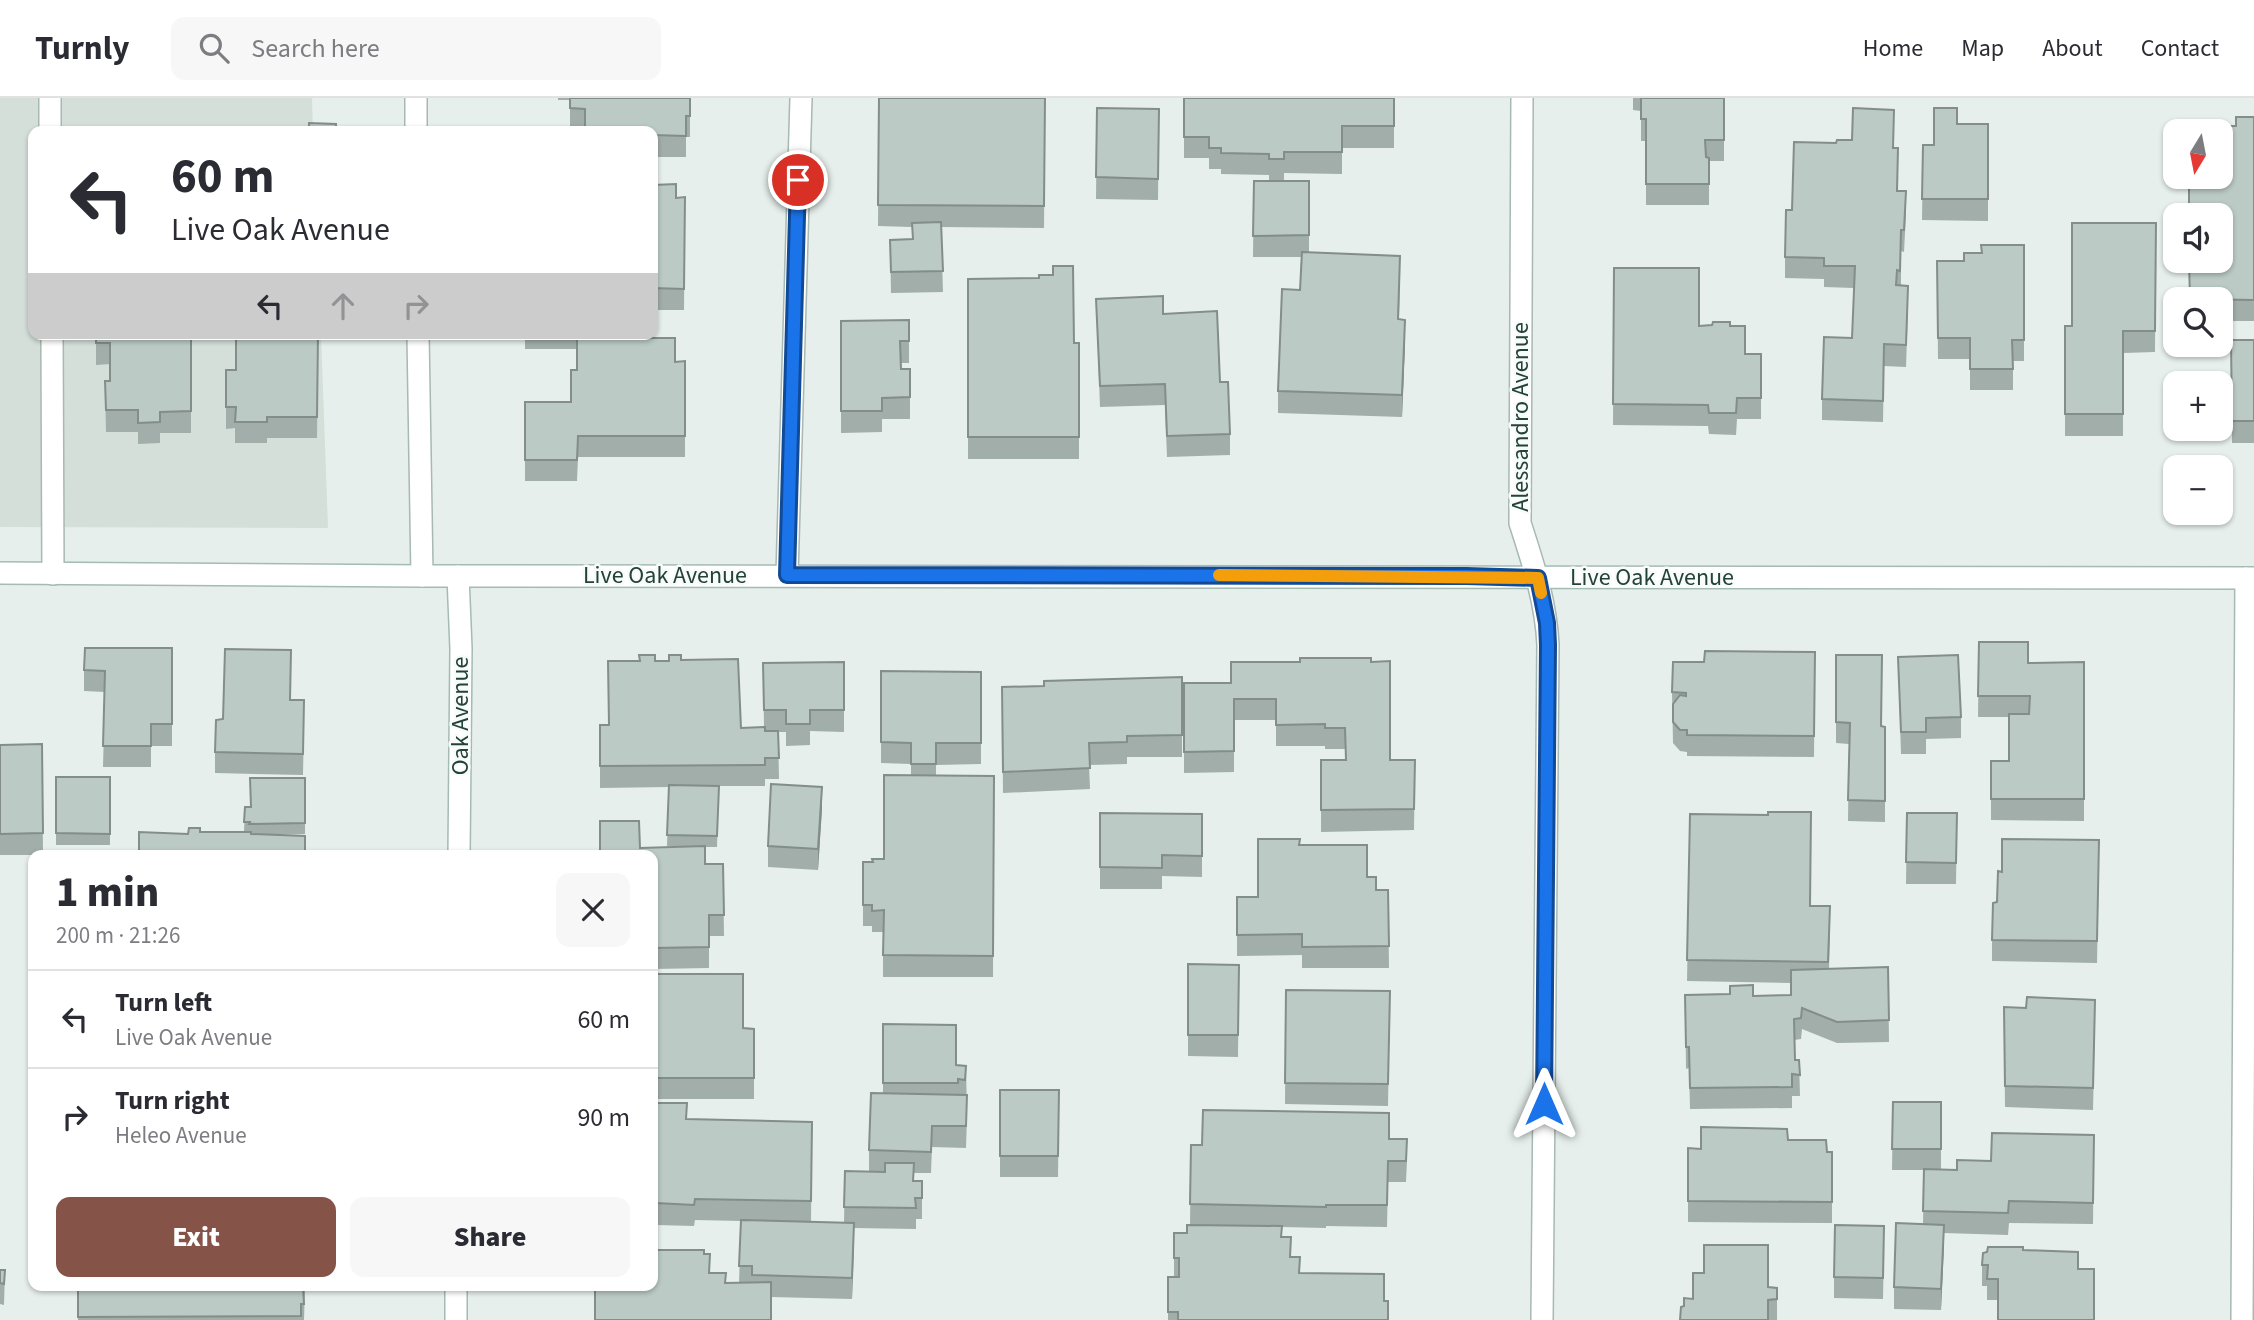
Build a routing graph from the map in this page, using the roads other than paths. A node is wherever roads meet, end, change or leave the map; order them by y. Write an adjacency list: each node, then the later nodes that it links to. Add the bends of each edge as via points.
1 (50, 98): 5 (street)
2 (416, 98): 6 (street)
3 (801, 98): 11 (street)
4 (1522, 98): 14 (street, Alessandro Avenue, via 1519,509)
5 (50, 126)
6 (416, 126)
7 (52, 340): 10 (street)
8 (418, 340): 12 (street)
9 (0, 573): 10 (street, Live Oak Avenue)
10 (53, 574): 12 (street, Live Oak Avenue)
11 (787, 575): 13 (street, Live Oak Avenue); 14 (street, Live Oak Avenue)
12 (422, 576): 13 (street, Live Oak Avenue)
13 (458, 576): 16 (street, Oak Avenue)
14 (1538, 578): 15 (street, Live Oak Avenue); 19 (street, Alessandro Avenue, via 1548,645)
15 (2250, 578): 20 (street)
16 (459, 850)
17 (456, 1291): 18 (street)
18 (456, 1320)
19 (1542, 1320)
20 (2242, 1320)

